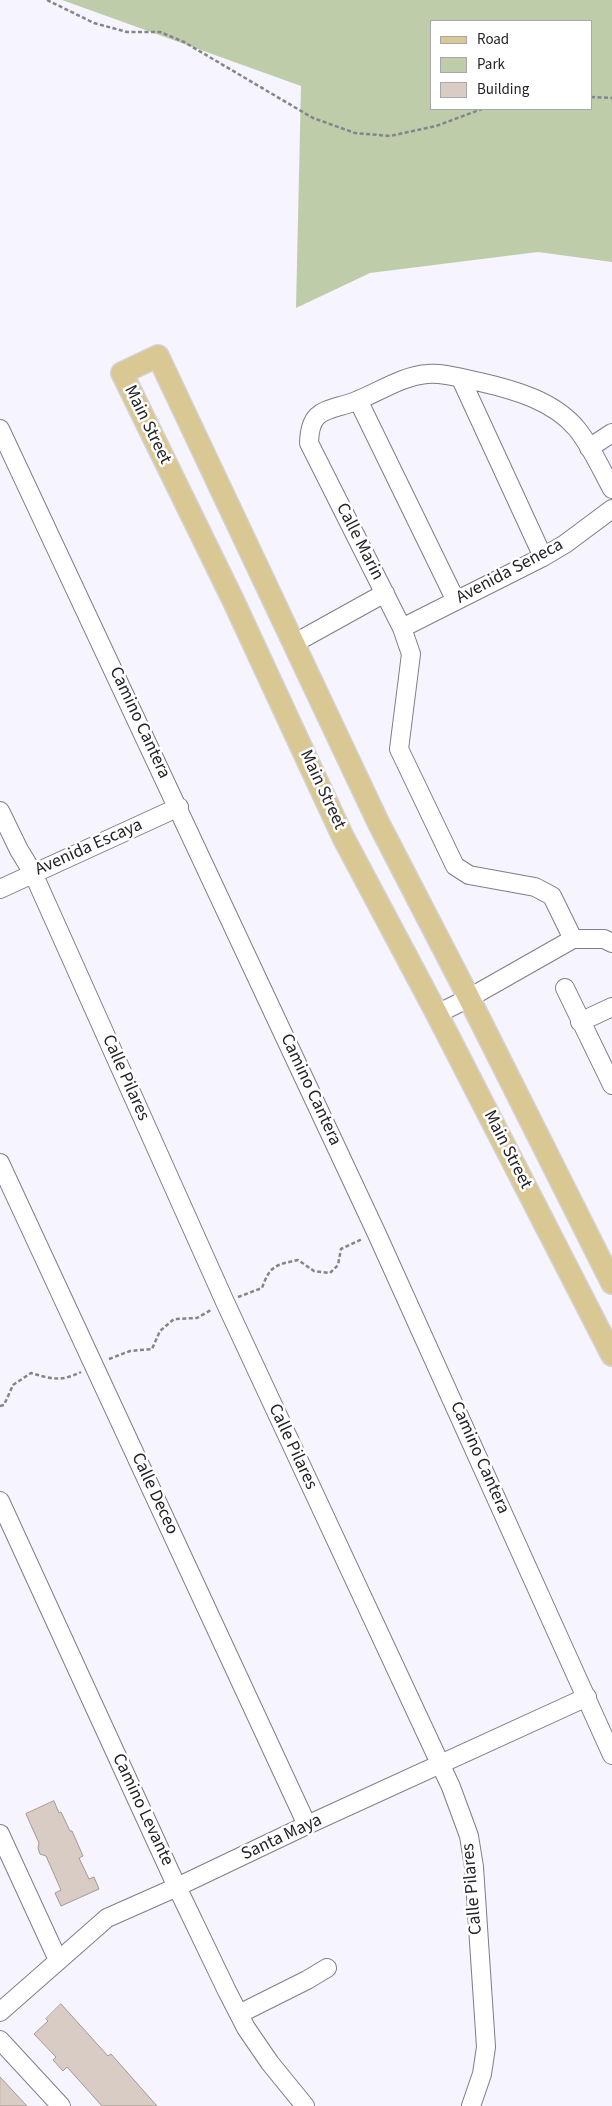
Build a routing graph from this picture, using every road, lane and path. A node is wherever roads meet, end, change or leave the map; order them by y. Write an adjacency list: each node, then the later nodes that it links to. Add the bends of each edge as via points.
1 (47, 0): 4 (path, via 94,23 127,32 160,32 184,42 313,118 355,133 390,136 436,126)
2 (592, 97): 3 (path)
3 (612, 98)
4 (479, 110)
5 (461, 379): 6 (street, Calle Marin, via 428,374 407,378); 9 (street, Calle Marin, via 525,394 563,415); 12 (street)
6 (358, 400): 13 (street, Calle Marin, via 317,414 309,426 308,443); 14 (street)
7 (0, 429): 17 (street, Camino Cantera)
8 (612, 433): 9 (street)
9 (589, 448): 10 (street, Calle Marin)
10 (612, 488)
11 (612, 509): 12 (street, Avenida Seneca)
12 (543, 557): 14 (street, Avenida Seneca)
13 (385, 593): 15 (street, Calle Marin); 16 (street)
14 (456, 602): 15 (street, Avenida Seneca)
15 (402, 628): 21 (street, Calle Marin, via 411,654 399,749 455,866 469,875 535,887 552,896)
16 (293, 644): 24 (main road, Main Street, via 378,822); 26 (main road, Main Street, via 158,356 122,372 343,837)
17 (179, 807): 19 (street, Avenida Escaya); 30 (street, Camino Cantera)
18 (0, 811): 19 (street, Calle Pilares)
19 (33, 873): 20 (street, Avenida Escaya); 32 (street, Calle Pilares)
20 (0, 890)
21 (573, 939): 22 (street, via 604,939); 24 (street)
22 (612, 943)
23 (565, 988): 27 (street)
24 (469, 998): 26 (street); 31 (main road, Main Street)
25 (612, 1007): 27 (street)
26 (437, 1014): 33 (main road, Main Street)
27 (580, 1022): 28 (street)
28 (612, 1085)
29 (0, 1163): 34 (street, Calle Deceo)
30 (376, 1232): 32 (path, via 341,1249 338,1265 330,1273 314,1271 298,1260 275,1265 267,1273 262,1288); 37 (street, Camino Cantera)
31 (612, 1283)
32 (225, 1302): 34 (path, via 197,1318 174,1320 160,1331 152,1349 130,1351); 39 (street, Calle Pilares)
33 (612, 1355)
34 (95, 1365): 35 (path, via 57,1380 32,1373 13,1385); 40 (street, Calle Deceo)
35 (0, 1406)
36 (0, 1501): 42 (street, Camino Levante)
37 (586, 1697): 38 (street, Camino Cantera); 39 (street, Santa Maya)
38 (612, 1755)
39 (440, 1765): 40 (street, Santa Maya); 50 (street, Calle Pilares, via 469,1836 474,1867 486,2047 482,2074)
40 (307, 1825): 42 (street, Santa Maya)
41 (0, 1834): 43 (street)
42 (177, 1887): 43 (street, Santa Maya, via 106,1918); 46 (street, Camino Levante)
43 (58, 1960): 45 (street, Santa Maya)
44 (326, 1968): 46 (street)
45 (0, 2012)
46 (239, 2014): 49 (street, Camino Levante, via 270,2063)
47 (0, 2040): 48 (street)
48 (61, 2106)
49 (305, 2106)
50 (471, 2106)

